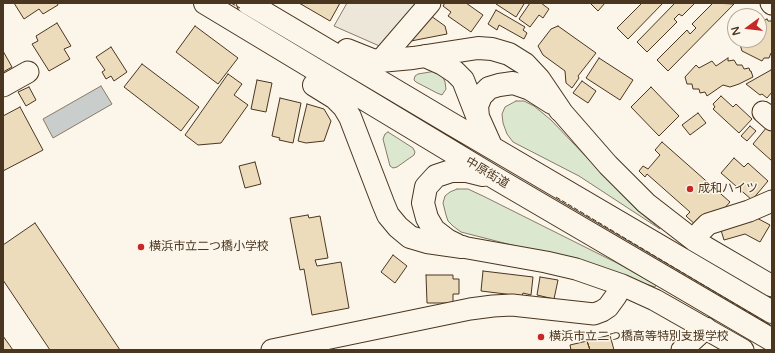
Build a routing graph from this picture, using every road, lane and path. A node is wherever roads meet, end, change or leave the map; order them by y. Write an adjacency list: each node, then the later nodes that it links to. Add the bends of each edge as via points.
1 (198, 3): 16 (main road, via 237,37 335,98 344,107 356,130 388,215 398,228 427,242)
2 (205, 3): 13 (main road, 中原街道)
3 (248, 3): 5 (main road, 中原街道)
4 (430, 3): 7 (street)
5 (304, 36): 7 (main road); 12 (main road, 中原街道)
6 (424, 56): 7 (main road); 10 (main road, via 478,48 509,54 525,64 539,79); 11 (main road, via 443,64 463,80)
7 (380, 61)
8 (28, 72): 9 (street)
9 (3, 86)
10 (560, 110): 11 (main road, via 530,89 513,84 499,85 489,88 481,96 477,106); 15 (street, via 646,203)
11 (478, 117): 12 (main road)
12 (491, 146): 19 (main road, 中原街道)
13 (497, 179): 16 (main road, via 467,171 451,171 436,176 426,187 423,203 434,230); 21 (main road, 中原街道)
14 (772, 201): 15 (street, via 708,224)
15 (695, 241): 18 (street)
16 (462, 247): 17 (street, via 561,266)
17 (622, 285): 20 (street); 22 (street, via 608,307 594,314 512,305 493,306)
18 (772, 286)
19 (772, 312)
20 (706, 328): 23 (street); 24 (street)
21 (772, 340)
22 (272, 350)
23 (682, 350)
24 (743, 350)

